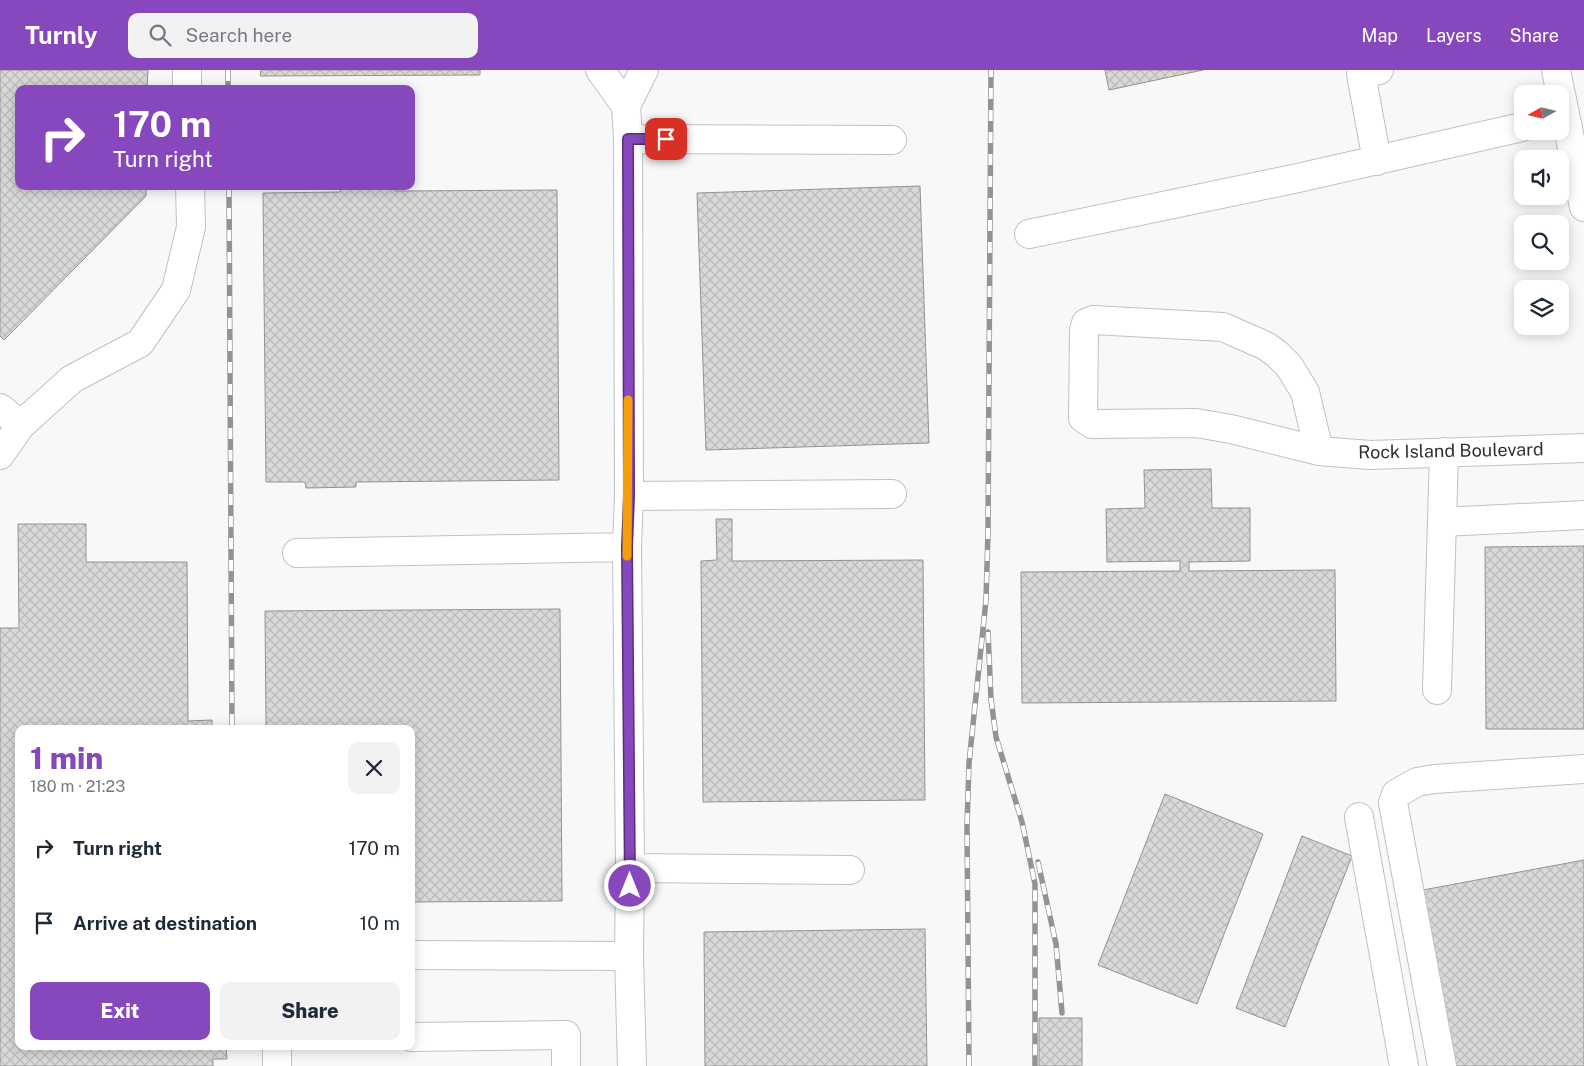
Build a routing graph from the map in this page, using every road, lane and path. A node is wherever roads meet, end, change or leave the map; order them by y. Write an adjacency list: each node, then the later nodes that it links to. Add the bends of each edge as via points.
1 (187, 70): 6 (street)
2 (600, 70): 8 (street)
3 (644, 70): 8 (street)
4 (1379, 70): 13 (street, via 1361,74)
5 (1556, 70): 7 (street)
6 (188, 85)
7 (1558, 85)
8 (626, 106): 10 (street)
9 (1514, 129): 13 (street)
10 (628, 139): 11 (street); 24 (street)
11 (892, 140)
12 (1569, 140): 15 (street)
13 (1377, 161): 16 (street)
14 (190, 190): 18 (street, via 191,227 176,290 140,343 72,379)
15 (1582, 192)
16 (1029, 234)
17 (0, 408): 18 (street)
18 (21, 426): 22 (street)
19 (1584, 448): 21 (street, Rock Island Boulevard)
20 (1319, 451): 20 (street, Rock Island Boulevard, via 1196,423 1086,422 1086,323 1093,320 1223,327 1266,346 1289,366 1305,392); 21 (street, Rock Island Boulevard, via 1370,455)
21 (1444, 452): 26 (street)
22 (0, 455)
23 (892, 494): 24 (street)
24 (629, 496): 27 (street)
25 (1584, 515): 26 (street)
26 (1442, 522): 29 (street)
27 (627, 547): 28 (street); 32 (street)
28 (297, 553)
29 (1437, 690)
30 (1584, 769): 42 (street, via 1434,779 1417,782 1396,794 1393,804)
31 (1359, 817): 41 (street)
32 (630, 868): 33 (street); 35 (street)
33 (850, 870)
34 (415, 955): 35 (street)
35 (629, 956): 40 (street)
36 (415, 1037): 39 (street, via 566,1034)
37 (277, 1050): 38 (street)
38 (277, 1066)
39 (566, 1066)
40 (632, 1066)
41 (1404, 1066)
42 (1442, 1066)

